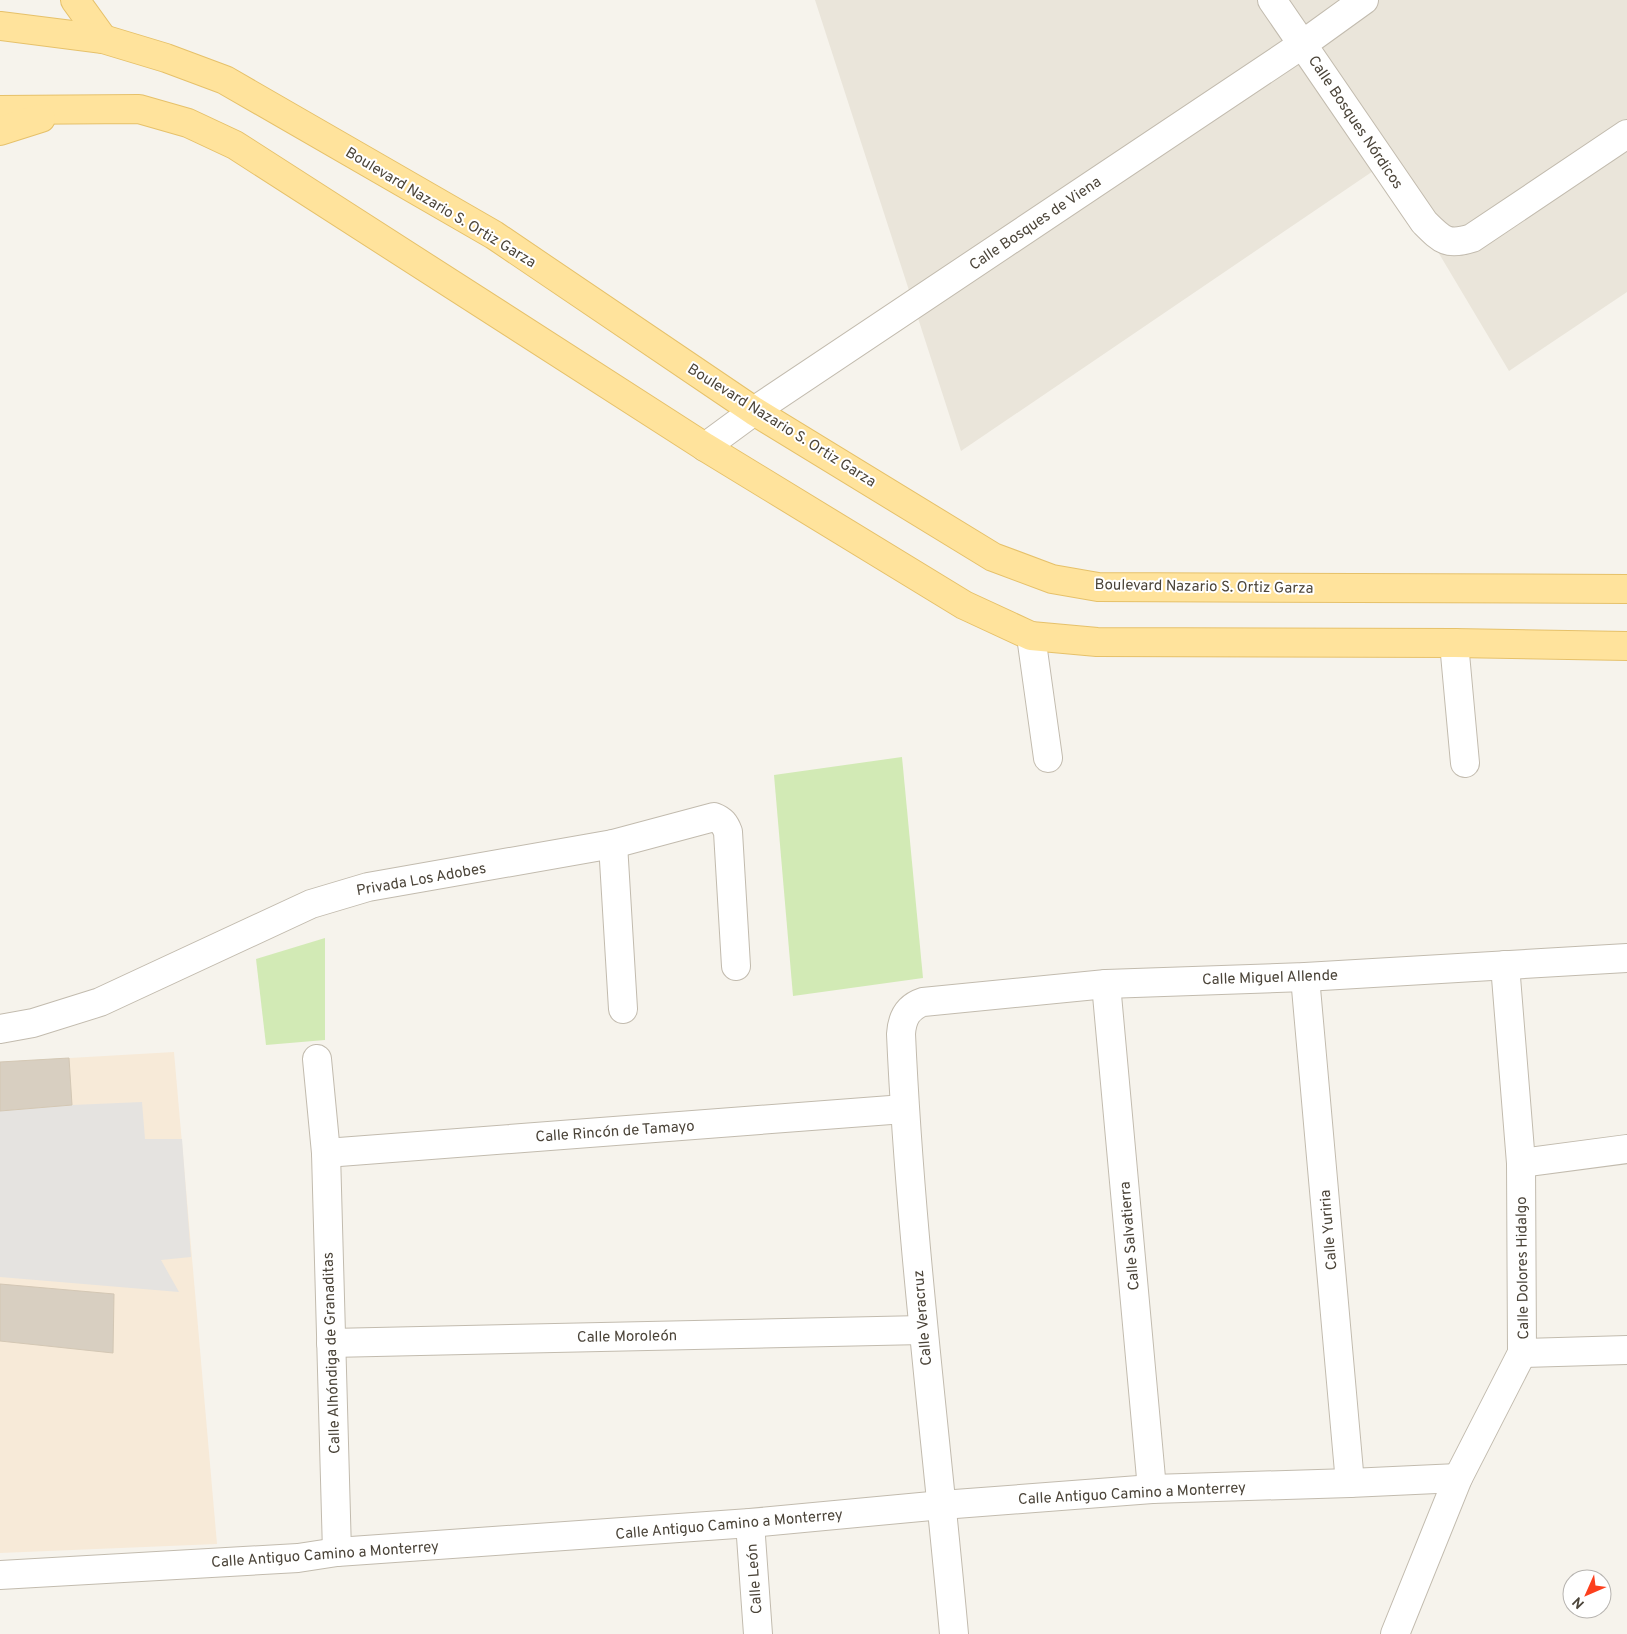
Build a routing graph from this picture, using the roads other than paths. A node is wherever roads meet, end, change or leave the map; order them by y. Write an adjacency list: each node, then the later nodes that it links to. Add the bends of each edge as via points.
1 (76, 0): 5 (main road)
2 (1272, 0): 6 (street, Calle Bosques Nórdicos)
3 (1364, 0): 6 (street, Calle Bosques de Viena)
4 (0, 26): 5 (main road, Boulevard Nazario S. Ortiz Garza)
5 (103, 39): 11 (main road, Boulevard Nazario S. Ortiz Garza, via 225,80 494,235)
6 (1303, 44): 10 (street, Calle Bosques Nórdicos, via 1424,222 1445,241 1459,242 1472,238); 11 (street, Calle Bosques de Viena)
7 (0, 110): 8 (main road)
8 (69, 110): 9 (main road); 12 (main road, via 139,109 188,123 235,145)
9 (0, 132)
10 (1627, 134)
11 (754, 411): 12 (street, Calle Bosques de Viena); 13 (main road, Boulevard Nazario S. Ortiz Garza, via 993,557 1052,579 1098,587)
12 (705, 447): 14 (main road, via 964,605)
13 (1627, 589)
14 (1031, 636): 15 (main road, via 1097,642); 17 (street)
15 (1454, 643): 16 (main road); 18 (street)
16 (1627, 646)
17 (1048, 758)
18 (1465, 763)
19 (613, 844): 22 (street, Privada Los Adobes, via 714,817 720,819 728,832); 26 (street); 27 (street, Privada Los Adobes, via 368,887 311,904 100,1002 32,1023)
20 (1627, 958): 21 (street, Calle Miguel Allende)
21 (1505, 965): 23 (street, Calle Miguel Allende); 32 (street, Calle Dolores Hidalgo)
22 (736, 966)
23 (1305, 976): 24 (street, Calle Miguel Allende); 38 (street, Calle Yuriria)
24 (1106, 984): 25 (street, Calle Miguel Allende); 39 (street, Calle Salvatierra)
25 (914, 1005): 29 (street, Calle Veracruz, via 902,1023)
26 (623, 1009)
27 (0, 1029)
28 (317, 1059): 31 (street, Calle Alhóndiga de Granaditas)
29 (904, 1110): 31 (street, Calle Rincón de Tamayo); 33 (street, Calle Veracruz)
30 (1627, 1149): 32 (street)
31 (326, 1153): 34 (street, Calle Alhóndiga de Granaditas)
32 (1521, 1163): 36 (street, Calle Dolores Hidalgo)
33 (923, 1330): 34 (street, Calle Moroleón); 40 (street, Calle Veracruz)
34 (331, 1343): 42 (street, Calle Alhóndiga de Granaditas)
35 (1627, 1350): 36 (street)
36 (1522, 1353): 37 (street, Calle Dolores Hidalgo)
37 (1458, 1478): 38 (street, Calle Antiguo Camino a Monterrey); 46 (street, Calle Dolores Hidalgo)
38 (1350, 1484): 39 (street, Calle Antiguo Camino a Monterrey)
39 (1152, 1489): 40 (street, Calle Antiguo Camino a Monterrey)
40 (942, 1505): 41 (street, Calle Antiguo Camino a Monterrey); 45 (street, Calle Veracruz)
41 (750, 1523): 42 (street, Calle Antiguo Camino a Monterrey); 44 (street, Calle León)
42 (338, 1552): 43 (street, Calle Antiguo Camino a Monterrey, via 298,1558)
43 (0, 1575)
44 (758, 1634)
45 (954, 1634)
46 (1395, 1634)

